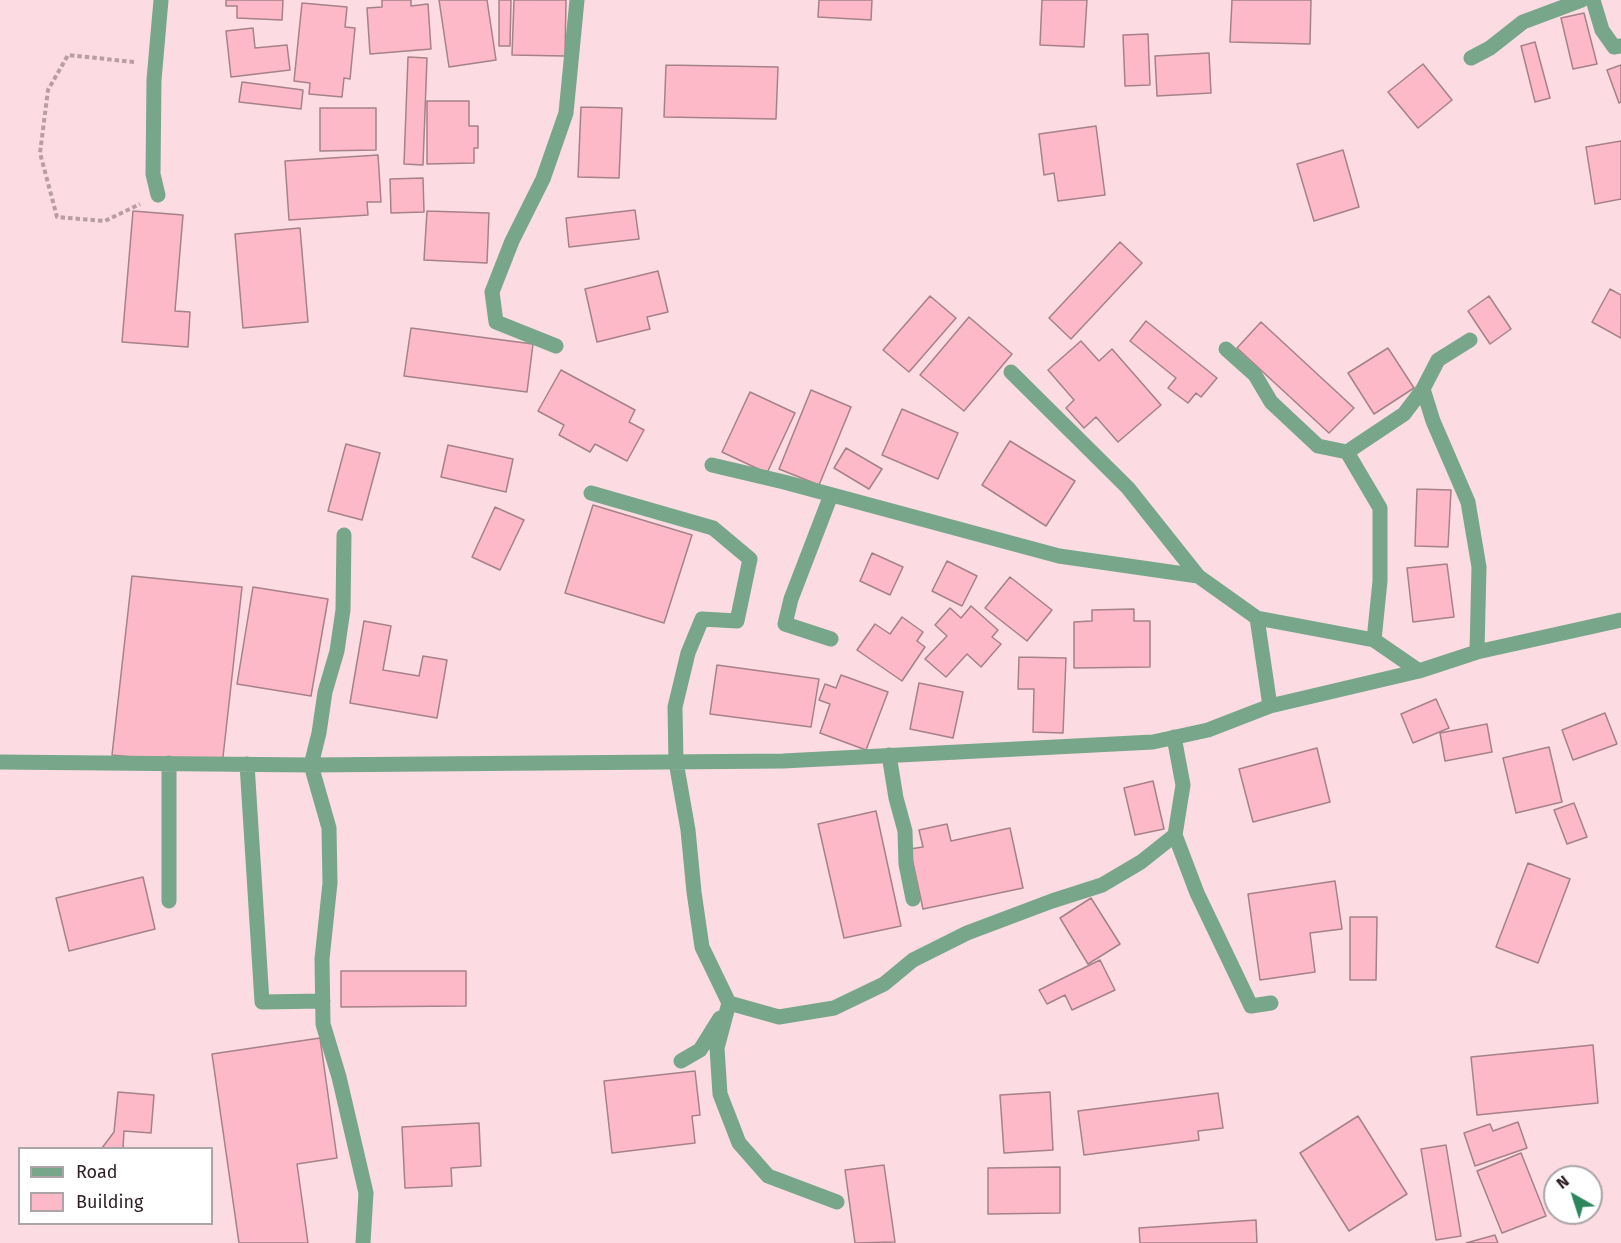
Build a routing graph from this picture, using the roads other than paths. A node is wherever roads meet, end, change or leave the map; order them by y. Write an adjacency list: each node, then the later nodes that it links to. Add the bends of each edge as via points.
1 (161, 0): 7 (street, via 155,64 153,174)
2 (576, 0): 9 (street, via 566,113 543,178 492,292 496,322)
3 (1582, 0): 6 (street, via 1523,22)
4 (1593, 0): 5 (street, via 1602,30 1614,47)
5 (1621, 46)
6 (1470, 58)
7 (158, 195)
8 (1470, 340): 12 (street, via 1438,360)
9 (556, 346)
10 (1226, 349): 13 (street, via 1255,375 1271,402 1318,446)
11 (1011, 372): 18 (street, via 1128,488)
12 (1423, 388): 13 (street, via 1404,414); 23 (street, via 1468,502 1479,567)
13 (1347, 452): 22 (street, via 1380,508 1380,581)
14 (711, 465): 16 (street)
15 (591, 493): 29 (street, via 713,528 750,559 738,621 702,619 687,653 675,707)
16 (831, 495): 18 (street, via 1059,556); 21 (street, via 790,599 785,624)
17 (344, 535): 32 (street, via 343,610)
18 (1198, 576): 19 (street)
19 (1257, 618): 22 (street); 25 (street)
20 (1621, 620): 23 (street)
21 (831, 639)
22 (1374, 640): 24 (street)
23 (1477, 652): 24 (street)
24 (1419, 671): 25 (street)
25 (1270, 706): 26 (street, via 1208,730)
26 (1174, 737): 27 (street, via 1153,742); 33 (street, via 1183,785)
27 (889, 755): 29 (street); 34 (street)
28 (0, 762): 30 (street)
29 (676, 762): 32 (street); 37 (street, via 702,947)
30 (169, 763): 31 (street); 35 (street)
31 (247, 764): 32 (street); 36 (street, via 262,1002)
32 (311, 765): 36 (street, via 329,828 330,882)
33 (1175, 835): 37 (street, via 1142,862 1102,885 967,933 913,960 884,984 834,1008 779,1017); 38 (street, via 1197,893 1251,1006)
34 (914, 899)
35 (169, 901)
36 (322, 1001): 41 (street, via 323,1024 366,1193)
37 (729, 1002): 39 (street, via 700,1050); 40 (street, via 717,1048 720,1094 739,1143 768,1176)
38 (1271, 1003)
39 (681, 1061)
40 (837, 1202)
41 (363, 1243)

